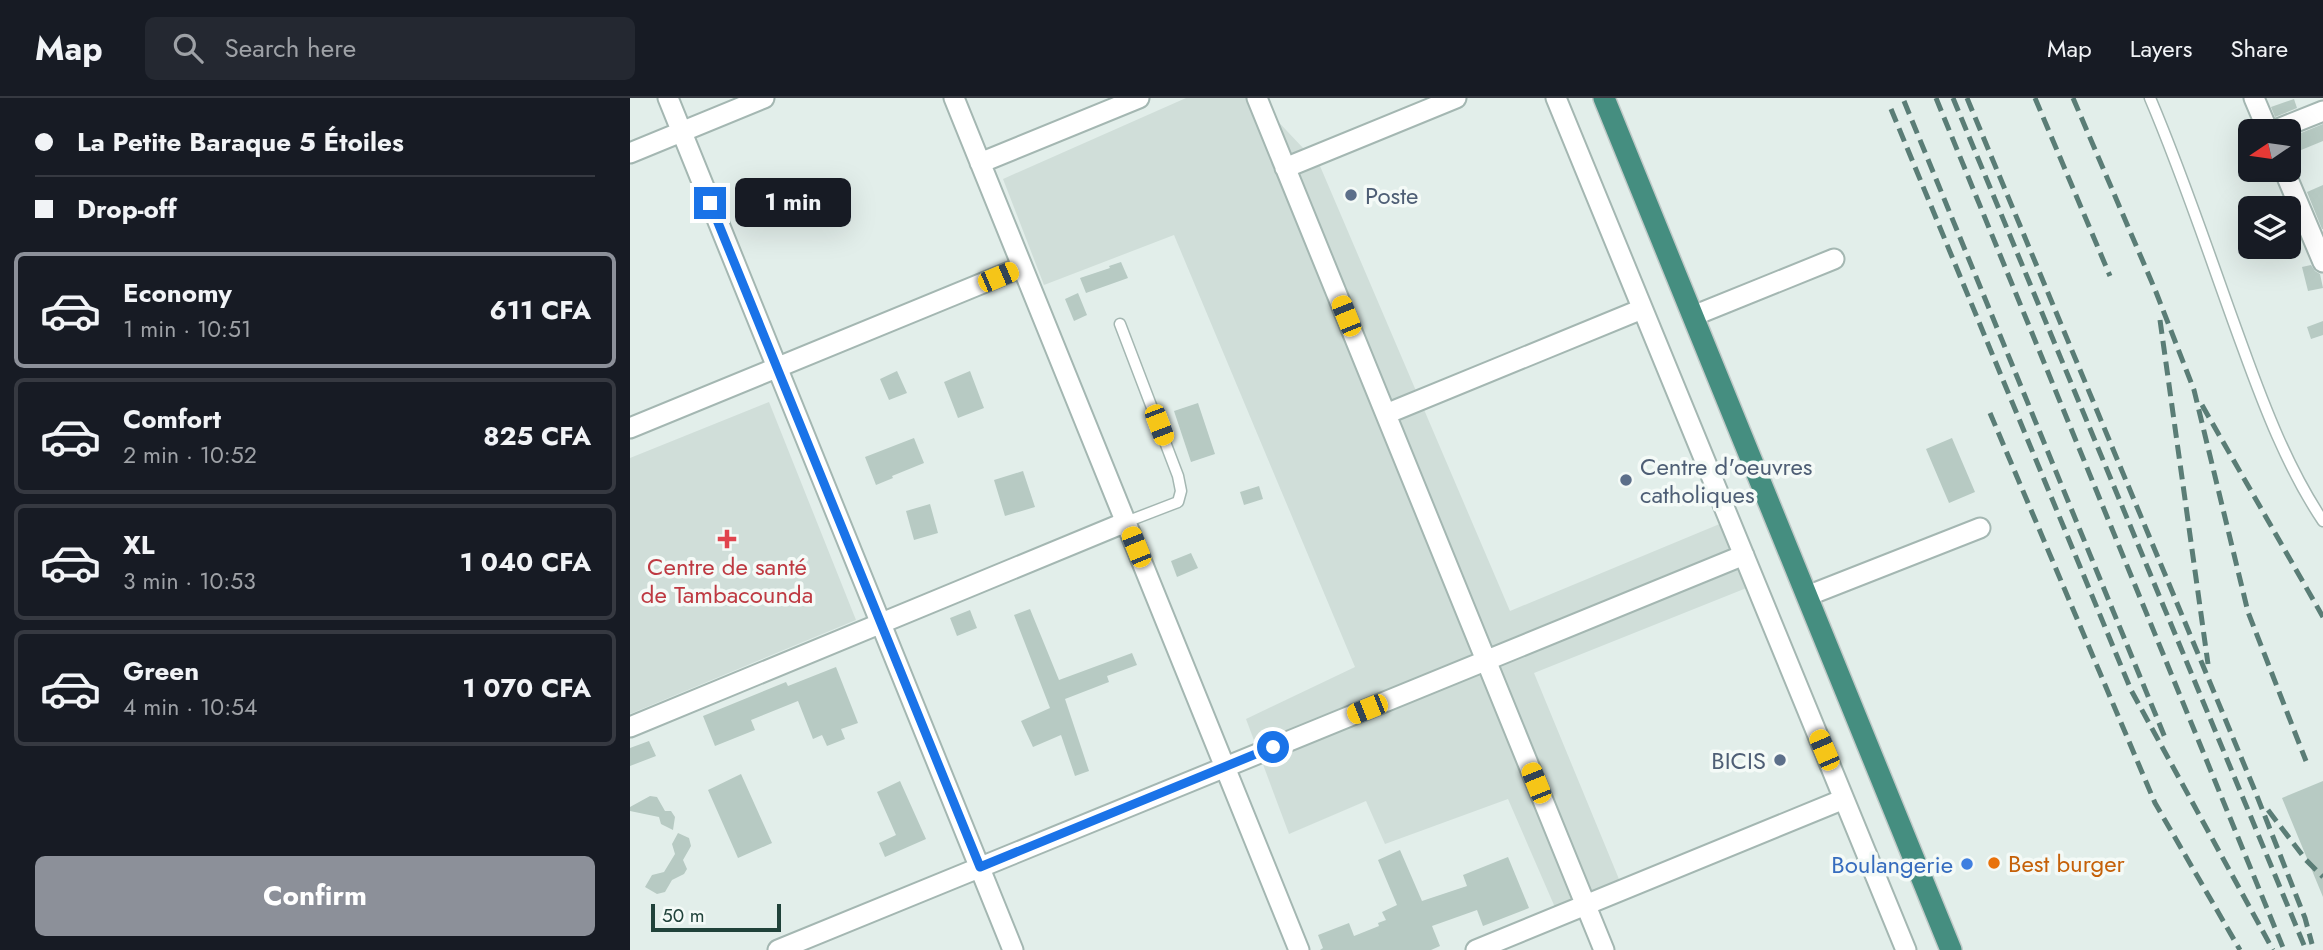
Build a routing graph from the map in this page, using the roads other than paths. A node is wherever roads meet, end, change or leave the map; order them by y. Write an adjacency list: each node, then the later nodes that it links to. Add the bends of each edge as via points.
1 (668, 98): 14 (street)
2 (764, 98): 14 (street)
3 (954, 98): 16 (street)
4 (1139, 98): 16 (street)
5 (1257, 98): 17 (street)
6 (1456, 98): 17 (street)
7 (1556, 98): 22 (street)
8 (1604, 98): 23 (highway)
9 (2150, 98): 28 (lane, via 2263,402)
10 (2254, 98): 12 (street)
11 (2323, 111): 13 (street)
12 (2265, 119)
13 (2301, 119)
14 (681, 132): 15 (street); 25 (street)
15 (630, 153)
16 (980, 163): 21 (street)
17 (1286, 168): 26 (street)
18 (2289, 182): 20 (street)
19 (1834, 259): 23 (street)
20 (2323, 262)
21 (1022, 267): 25 (street); 29 (street)
22 (1642, 309): 26 (street); 31 (street)
23 (1693, 316): 32 (highway)
24 (1120, 324): 29 (lane, via 1181,491 1178,502)
25 (777, 368): 27 (street); 33 (street)
26 (1386, 414): 34 (street)
27 (630, 428)
28 (2323, 521)
29 (1126, 523): 33 (street); 36 (street)
30 (1980, 528): 32 (street)
31 (1744, 555): 34 (street); 37 (street)
32 (1807, 596): 46 (highway)
33 (881, 623): 35 (street); 38 (street)
34 (1486, 660): 36 (street); 39 (street)
35 (630, 727)
36 (1225, 767): 38 (street); 42 (street)
37 (1844, 799): 39 (street); 45 (street)
38 (980, 867): 40 (street); 41 (street)
39 (1586, 905): 43 (street); 44 (street)
40 (778, 950)
41 (1013, 950)
42 (1300, 950)
43 (1476, 950)
44 (1604, 950)
45 (1906, 950)
46 (1951, 950)

